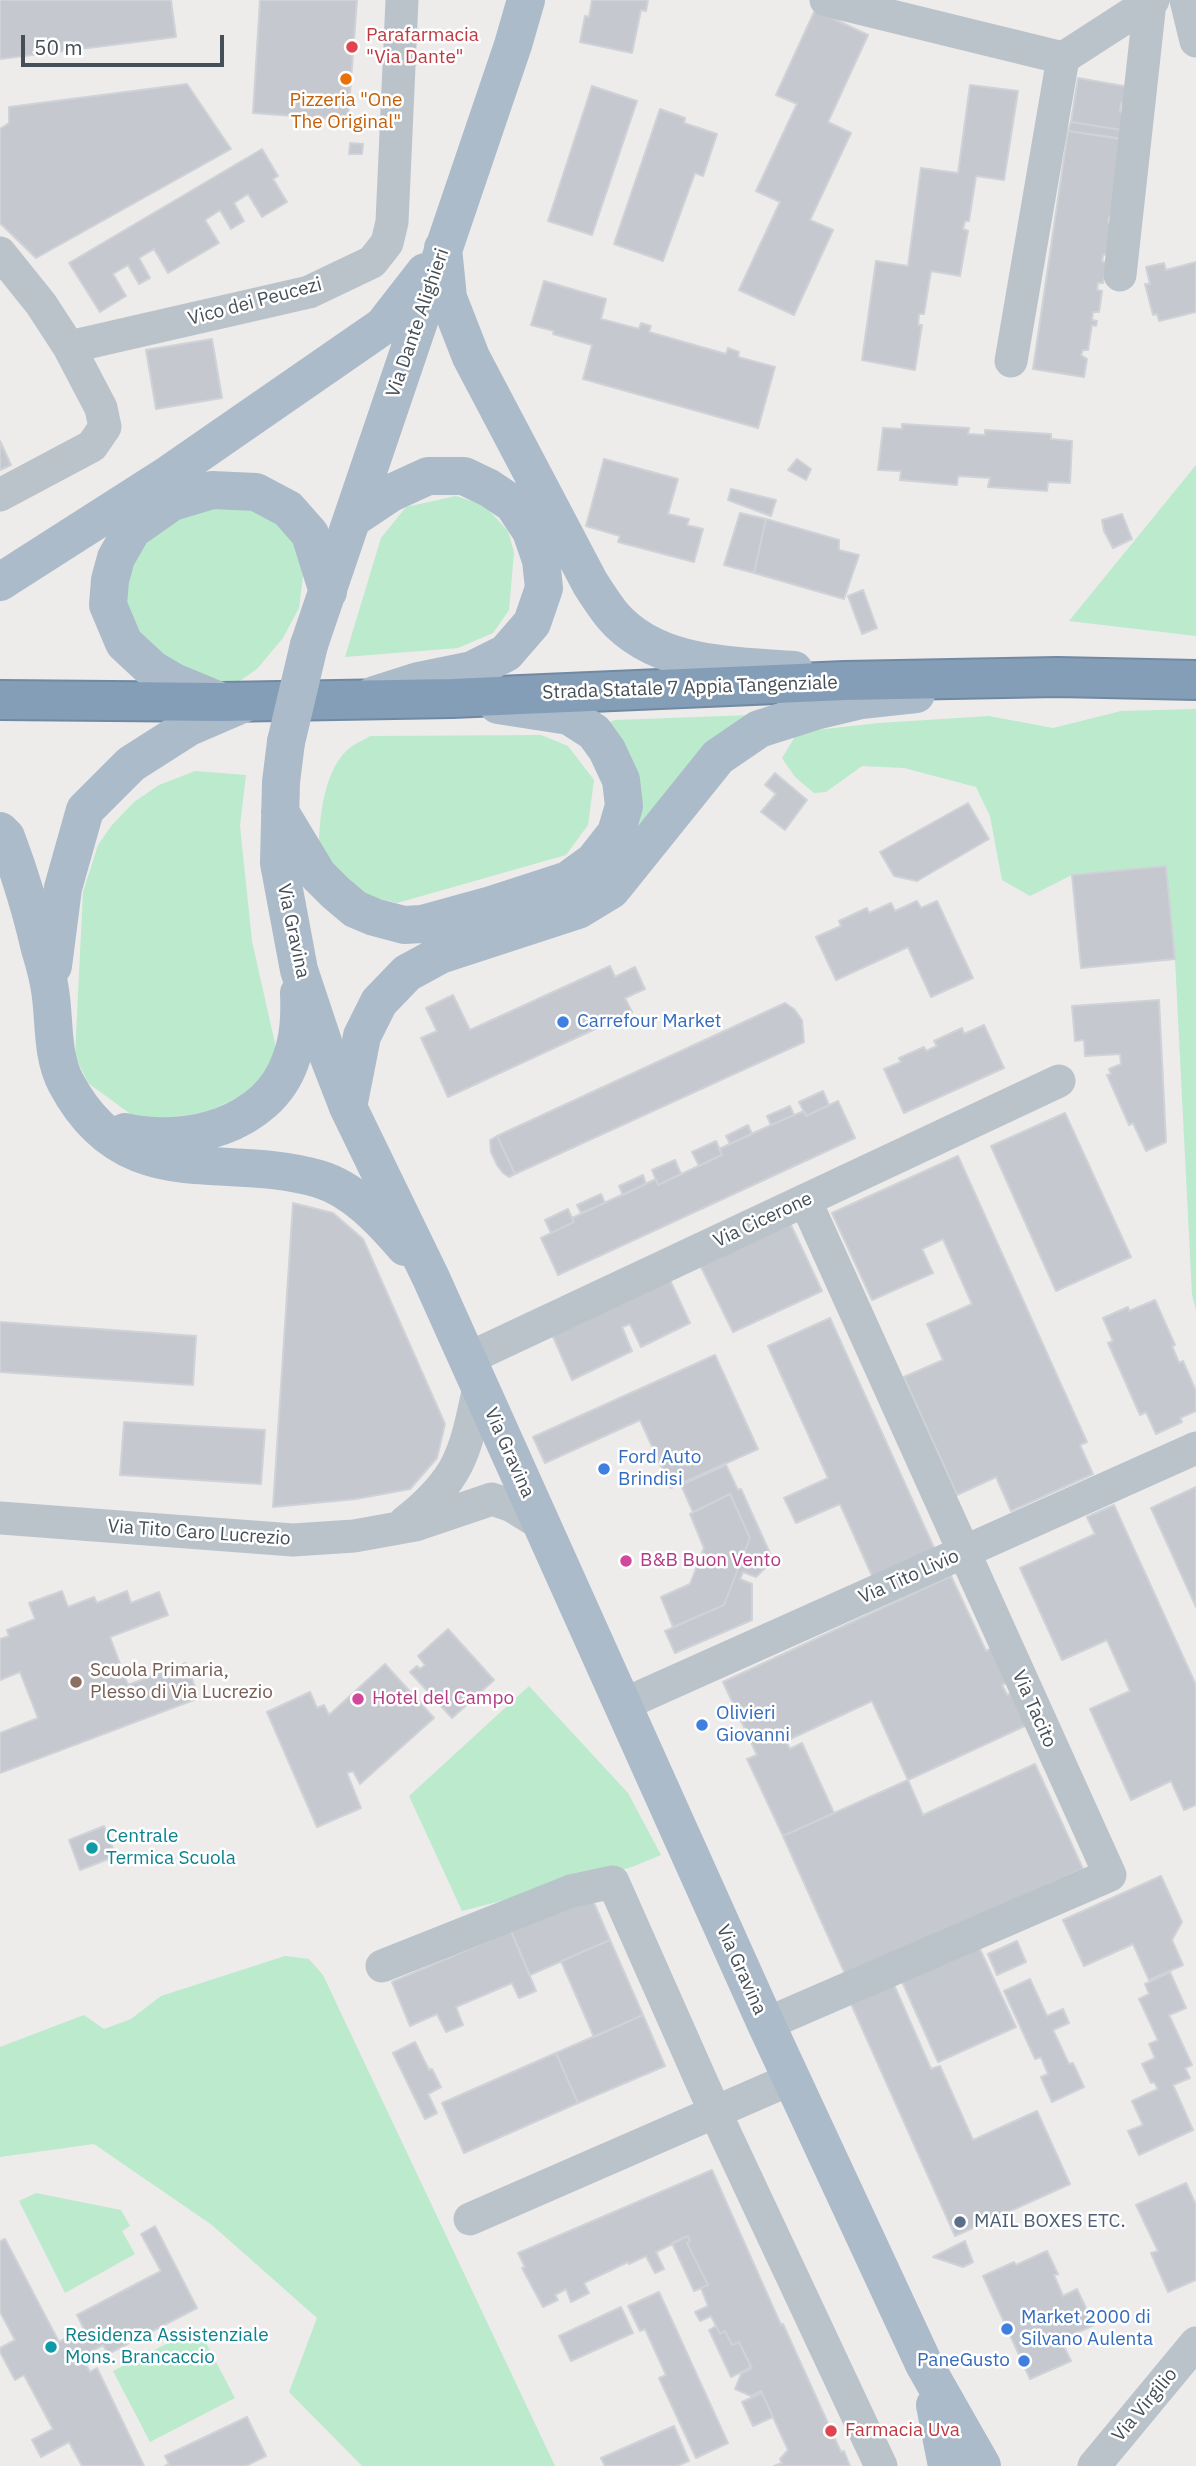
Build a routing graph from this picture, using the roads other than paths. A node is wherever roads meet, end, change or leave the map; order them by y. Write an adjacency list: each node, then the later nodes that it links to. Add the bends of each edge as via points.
1 (401, 0): 12 (street, Vico dei Peucezi, via 392,222 387,243 372,262 309,292)
2 (526, 0): 9 (main road, Via Dante Alighieri)
3 (826, 0): 6 (street)
4 (1186, 0): 7 (street)
5 (1151, 1): 8 (street); 11 (street)
6 (921, 12): 8 (street)
7 (1196, 41)
8 (1063, 58): 13 (street)
9 (443, 248): 15 (main road, Via Dante Alighieri); 16 (main road, via 383,326 192,459); 19 (main road, via 448,298 471,357 590,583 613,616 643,640 686,660)
10 (0, 253): 12 (street)
11 (1120, 275)
12 (69, 347): 14 (street, via 101,408 104,427 92,446)
13 (1011, 361)
14 (0, 495)
15 (352, 519): 17 (main road, Via Dante Alighieri); 21 (main road, via 428,476 464,476 513,504 531,531 544,589 532,623 506,653 472,670)
16 (0, 582)
17 (328, 592): 24 (main road, via 310,534 288,509 256,492 212,490 172,502 132,530 116,558 108,605 124,643 174,682); 25 (main road, Via Dante Alighieri, bridge, via 309,645)
18 (1058, 677): 19 (highway, Strada Statale 7 Appia Tangenziale); 20 (highway); 31 (main road, via 862,700 759,729 718,757 611,890 578,910 440,955 407,973 379,1002 362,1036)
19 (927, 680): 22 (highway, Strada Statale 7 Appia Tangenziale)
20 (1196, 680)
21 (365, 698): 22 (highway, Strada Statale 7 Appia Tangenziale); 24 (highway)
22 (452, 698): 26 (main road, via 569,716 594,732 621,780 624,806 616,833 594,861 568,880 422,924 404,925 355,909 335,892 318,875)
23 (0, 700): 24 (highway)
24 (236, 702): 29 (main road, via 131,764 85,810 63,888)
25 (286, 742): 26 (main road, Via Gravina)
26 (280, 812): 28 (main road, Via Gravina, via 279,863)
27 (0, 831): 29 (main road, via 25,888)
28 (299, 970): 31 (main road, Via Gravina); 32 (main road, via 300,1025 290,1064 271,1093 249,1113 220,1128 188,1136 146,1137)
29 (50, 989): 32 (main road, via 54,1043 64,1080)
30 (1059, 1081): 33 (street, Via Cicerone)
31 (348, 1107): 34 (main road, Via Gravina)
32 (96, 1125): 34 (main road, via 144,1157 267,1170 319,1179 347,1191 397,1237)
33 (805, 1200): 35 (street, Via Cicerone); 40 (street, Via Tacito)
34 (431, 1278): 35 (main road, Via Gravina)
35 (473, 1373): 38 (main road, Via Gravina); 39 (street, via 467,1445 452,1476 427,1505)
36 (1196, 1448): 40 (street, Via Tito Livio)
37 (0, 1518): 39 (street, Via Tito Caro Lucrezio, via 293,1540)
38 (541, 1524): 39 (street, Via Tito Caro Lucrezio, via 492,1499); 41 (main road, Via Gravina)
39 (398, 1528)
40 (963, 1553): 41 (street, Via Tito Livio); 43 (street, Via Tacito, via 1110,1875)
41 (622, 1705): 43 (main road, Via Gravina)
42 (382, 1966): 45 (street, via 572,1891 613,1882)
43 (766, 2024): 44 (main road, Via Gravina)
44 (791, 2079): 45 (street); 48 (main road, Via Gravina)
45 (715, 2112): 46 (street); 49 (street)
46 (470, 2219)
47 (1196, 2343): 52 (street, Via Virgilio)
48 (928, 2372): 50 (main road); 51 (main road)
49 (881, 2466)
50 (947, 2466)
51 (982, 2466)
52 (1094, 2466)

